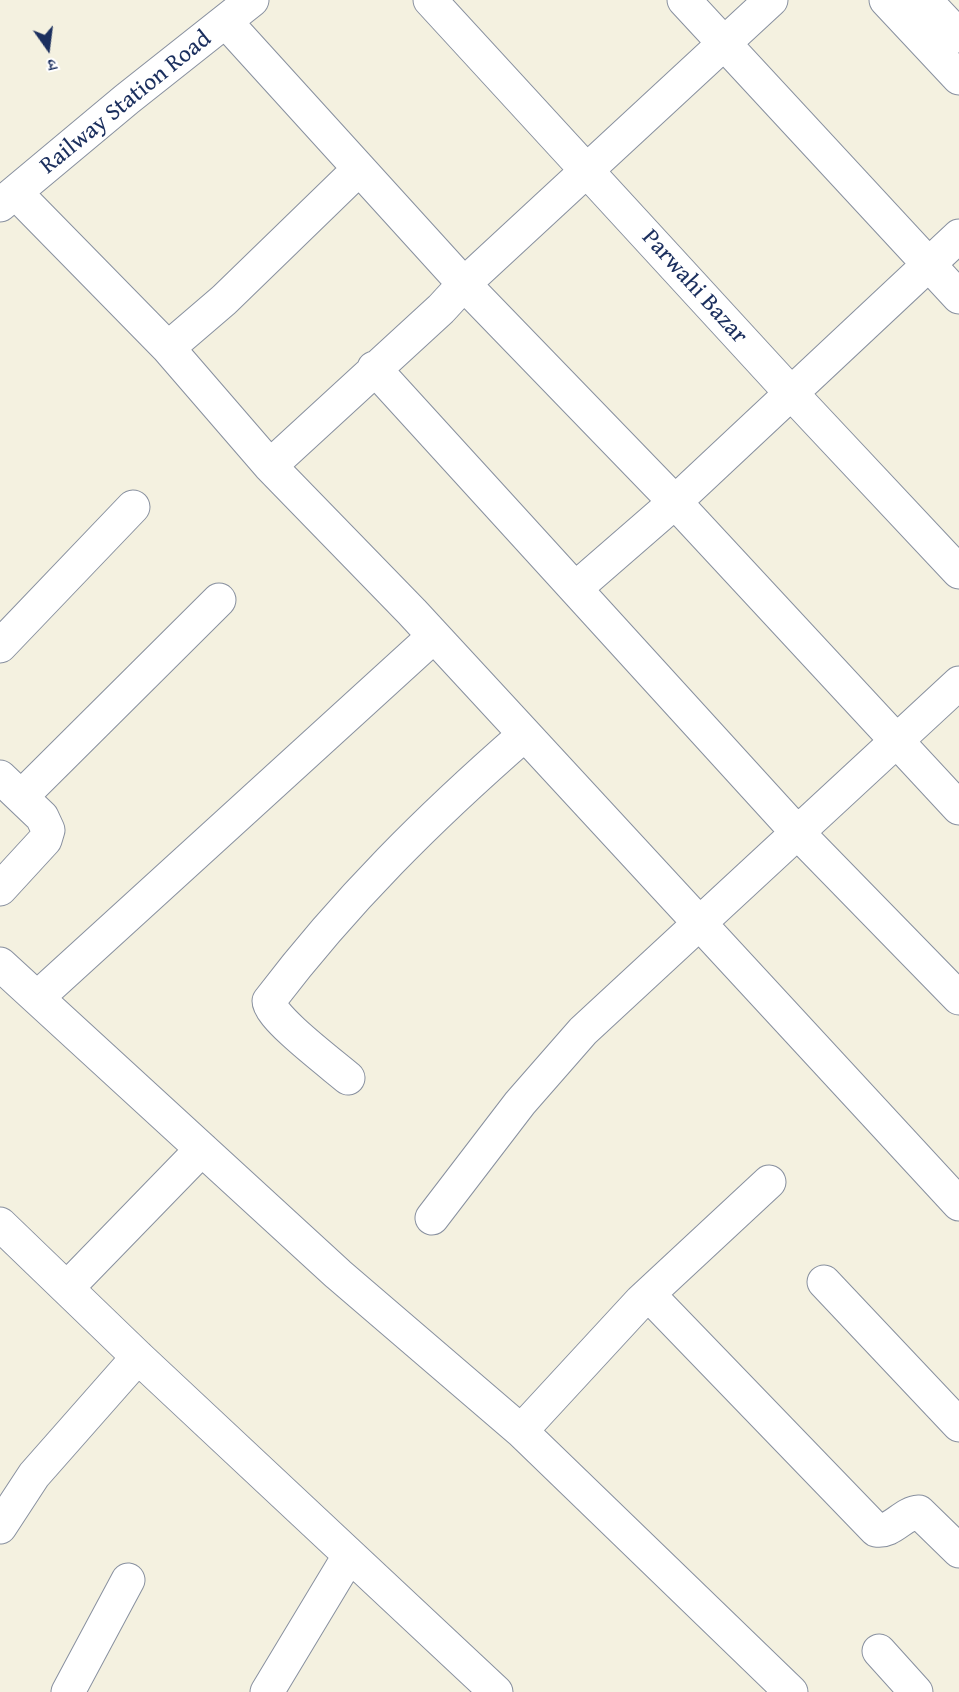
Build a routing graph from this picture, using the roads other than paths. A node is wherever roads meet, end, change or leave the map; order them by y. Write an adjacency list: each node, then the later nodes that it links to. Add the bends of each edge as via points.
1 (252, 0): 7 (street, Railway Station Road)
2 (430, 0): 12 (street, Parwahi Bazar)
3 (684, 0): 9 (street)
4 (771, 0): 9 (street)
5 (886, 0): 10 (street)
6 (925, 0): 8 (street)
7 (226, 22): 11 (street); 13 (street, Railway Station Road)
8 (959, 36)
9 (722, 44): 12 (street); 15 (street)
10 (959, 78)
11 (359, 170): 16 (street); 18 (street, via 217,307)
12 (587, 170): 16 (street); 20 (street, Parwahi Bazar)
13 (8, 199): 18 (street)
14 (959, 236): 15 (street)
15 (930, 265): 17 (street); 20 (street)
16 (464, 284): 19 (street); 22 (street)
17 (959, 297)
18 (168, 348): 21 (street)
19 (374, 368): 21 (street); 25 (street)
20 (791, 393): 22 (street); 24 (street, Parwahi Bazar)
21 (270, 466): 27 (street)
22 (675, 502): 25 (street); 31 (street)
23 (133, 507): 28 (street)
24 (959, 572)
25 (576, 588): 34 (street)
26 (219, 600): 32 (street)
27 (433, 637): 30 (street); 38 (street)
28 (0, 646)
29 (959, 683): 31 (street)
30 (524, 735): 36 (street); 40 (street, via 456,795 361,889 269,1001 282,1021)
31 (896, 741): 33 (street); 34 (street)
32 (11, 786): 35 (street, via 42,817 48,830 45,840)
33 (959, 808)
34 (796, 831): 36 (street); 39 (street)
35 (0, 889)
36 (700, 925): 43 (street); 44 (street, via 583,1031 520,1103)
37 (0, 964): 38 (street)
38 (38, 996): 41 (street)
39 (959, 998)
40 (348, 1077)
41 (202, 1149): 47 (street); 51 (street, via 338,1274)
42 (769, 1182): 48 (street)
43 (959, 1204)
44 (432, 1218)
45 (0, 1224): 47 (street)
46 (824, 1282): 50 (street)
47 (67, 1288): 49 (street)
48 (649, 1295): 51 (street); 53 (street, via 876,1530 885,1530 919,1512)
49 (138, 1357): 52 (street, via 34,1475); 54 (street)
50 (959, 1425)
51 (521, 1431): 60 (street)
52 (0, 1527)
53 (959, 1551)
54 (349, 1556): 58 (street); 59 (street)
55 (128, 1580): 57 (street)
56 (879, 1651): 61 (street)
57 (68, 1692)
58 (267, 1692)
59 (496, 1692)
60 (791, 1692)
61 (916, 1692)

